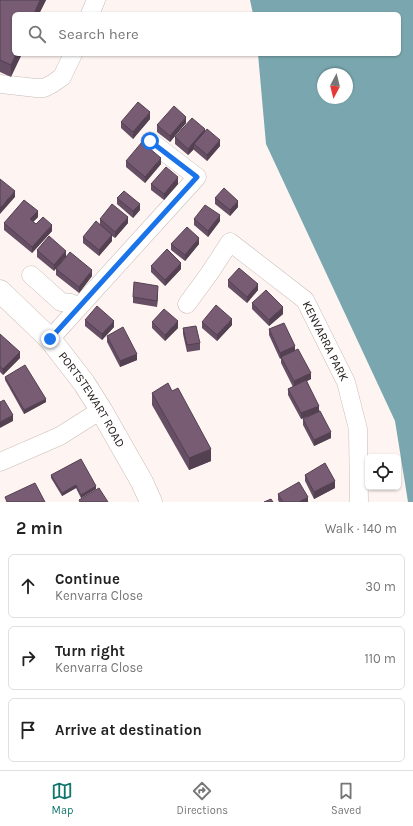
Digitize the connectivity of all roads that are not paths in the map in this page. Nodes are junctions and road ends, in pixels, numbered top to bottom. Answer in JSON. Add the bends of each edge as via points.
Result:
{"nodes":[{"id":1,"x":96,"y":0,"type":"edge"},
{"id":2,"x":91,"y":12,"type":"edge"},
{"id":3,"x":72,"y":56,"type":"edge"},
{"id":4,"x":0,"y":84,"type":"edge"},
{"id":5,"x":150,"y":141,"type":"dead end"},
{"id":6,"x":31,"y":275,"type":"dead end"},
{"id":7,"x":0,"y":291,"type":"edge"},
{"id":8,"x":186,"y":304,"type":"dead end"},
{"id":9,"x":77,"y":308,"type":"junction"},
{"id":10,"x":50,"y":339,"type":"junction"},
{"id":11,"x":101,"y":410,"type":"junction"},
{"id":12,"x":0,"y":462,"type":"edge"},
{"id":13,"x":151,"y":502,"type":"edge"},
{"id":14,"x":359,"y":502,"type":"edge"}],
"edges":[{"from":1,"to":2,"type":"street"},
{"from":3,"to":4,"type":"street","via":[[62,77],[44,88]]},
{"from":5,"to":9,"type":"street","via":[[197,177]]},
{"from":6,"to":9,"type":"street","via":[[60,302],[71,303]]},
{"from":7,"to":10,"type":"main road","name":"PORTSTEWART ROAD"},
{"from":8,"to":14,"type":"street","name":"KENVARRA PARK","via":[[230,242],[305,300],[346,382],[358,429]]},
{"from":9,"to":10,"type":"street"},
{"from":10,"to":11,"type":"main road","name":"PORTSTEWART ROAD"},
{"from":11,"to":12,"type":"street","via":[[60,436]]},
{"from":11,"to":13,"type":"main road","name":"PORTSTEWART ROAD"}]}
